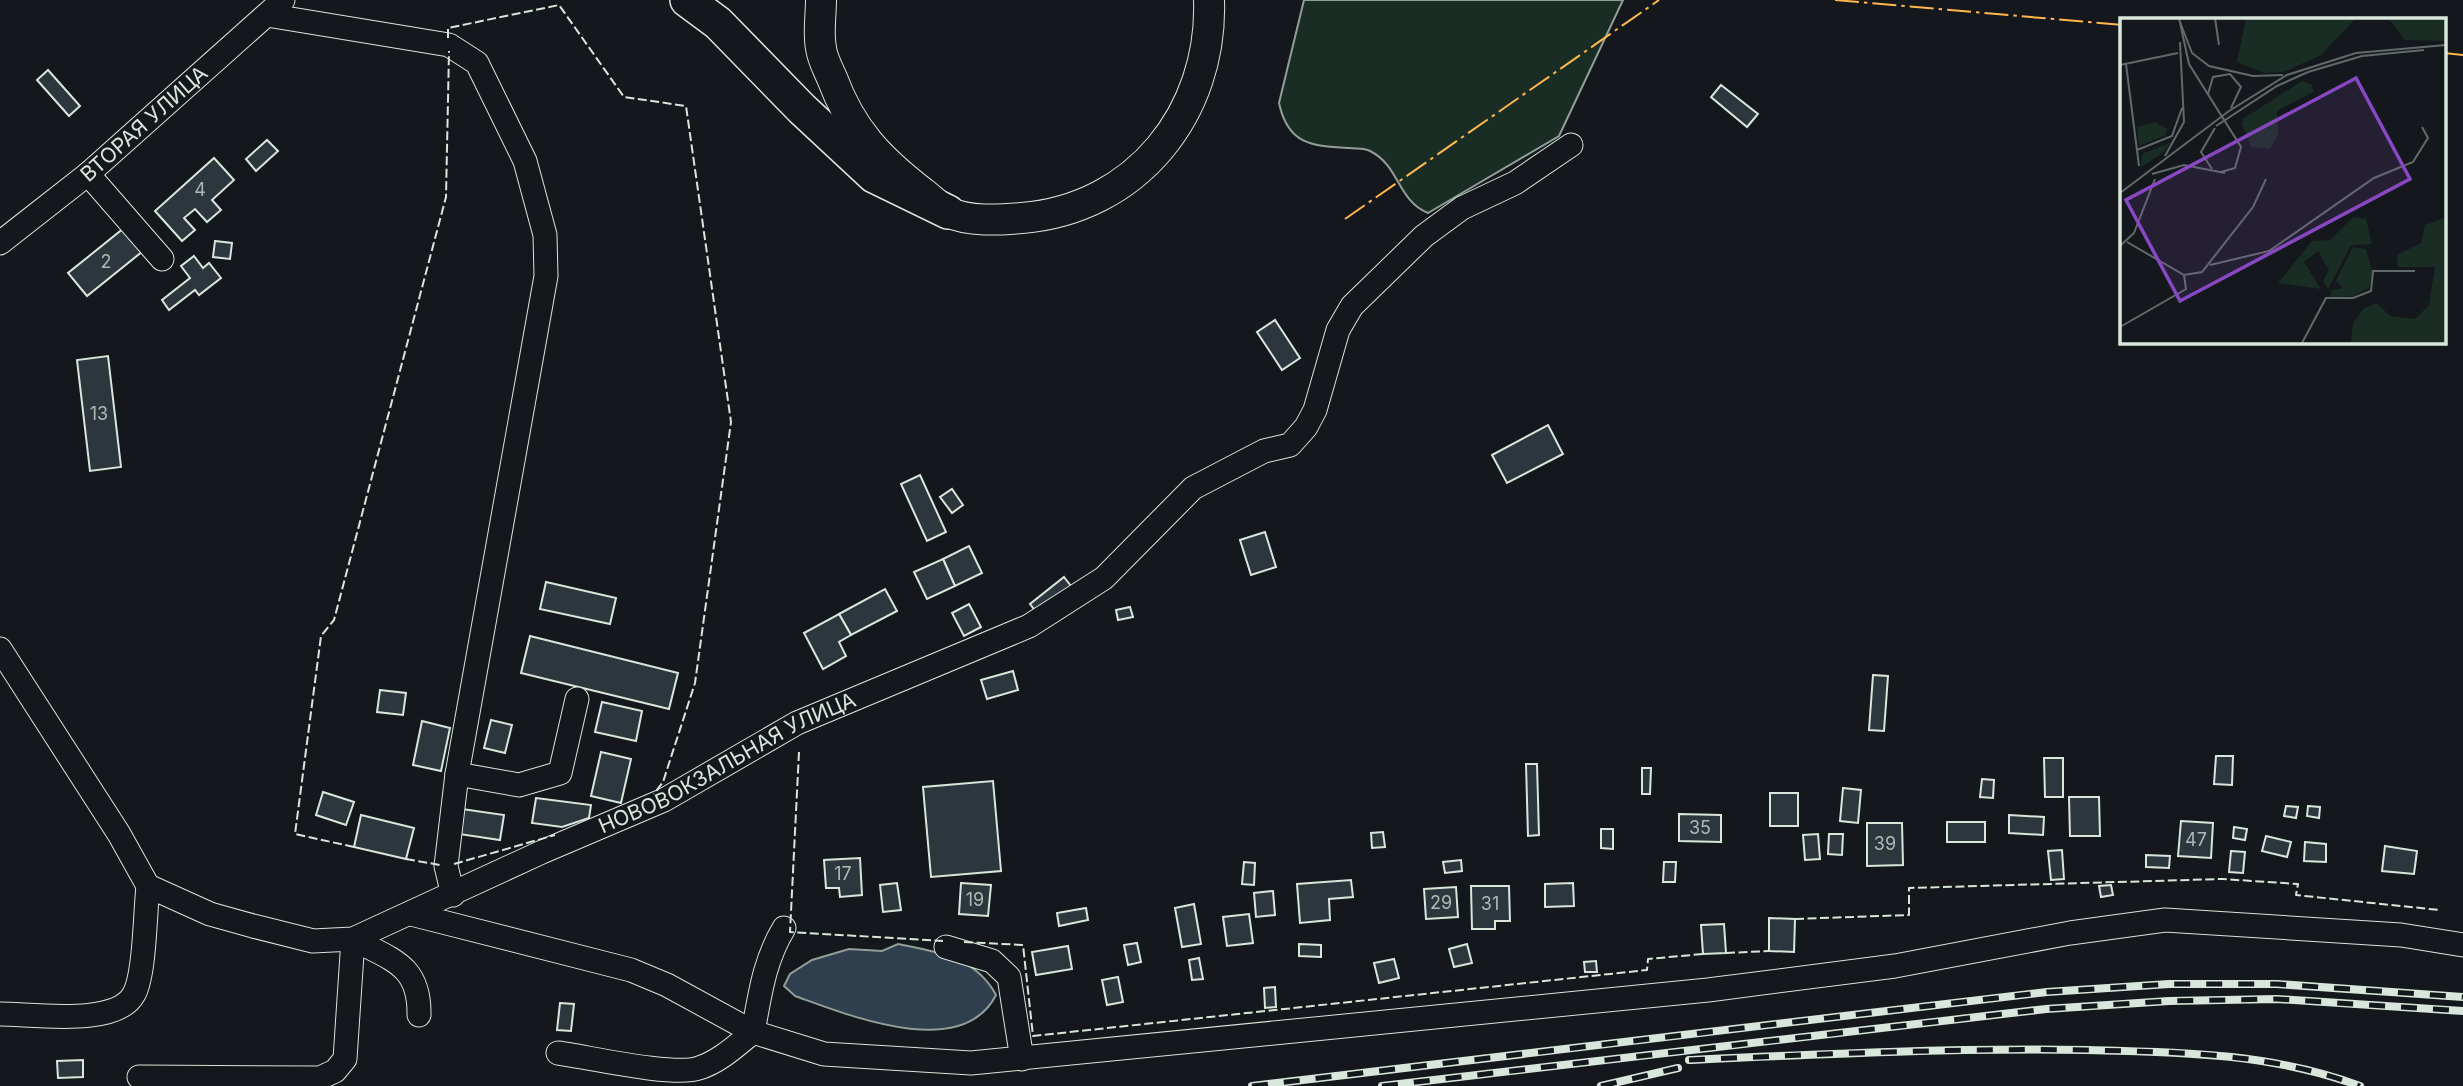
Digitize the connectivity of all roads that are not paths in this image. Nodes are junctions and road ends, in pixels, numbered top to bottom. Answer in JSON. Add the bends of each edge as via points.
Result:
{"nodes":[{"id":1,"x":687,"y":0,"type":"edge"},
{"id":2,"x":821,"y":0,"type":"edge"},
{"id":3,"x":1209,"y":0,"type":"edge"},
{"id":4,"x":275,"y":7,"type":"edge"},
{"id":5,"x":1571,"y":145,"type":"dead end"},
{"id":6,"x":88,"y":174,"type":"junction"},
{"id":7,"x":948,"y":212,"type":"junction"},
{"id":8,"x":0,"y":243,"type":"edge"},
{"id":9,"x":162,"y":259,"type":"dead end"},
{"id":10,"x":0,"y":649,"type":"edge"},
{"id":11,"x":577,"y":699,"type":"dead end"},
{"id":12,"x":457,"y":774,"type":"junction"},
{"id":13,"x":148,"y":886,"type":"junction"},
{"id":14,"x":453,"y":895,"type":"junction"},
{"id":15,"x":411,"y":914,"type":"junction"},
{"id":16,"x":784,"y":928,"type":"dead end"},
{"id":17,"x":353,"y":939,"type":"junction"},
{"id":18,"x":2463,"y":945,"type":"edge"},
{"id":19,"x":946,"y":947,"type":"dead end"},
{"id":20,"x":0,"y":1014,"type":"edge"},
{"id":21,"x":419,"y":1015,"type":"dead end"},
{"id":22,"x":753,"y":1032,"type":"junction"},
{"id":23,"x":558,"y":1053,"type":"dead end"},
{"id":24,"x":1022,"y":1059,"type":"junction"},
{"id":25,"x":139,"y":1077,"type":"dead end"}],
"edges":[{"from":1,"to":7,"type":"highway","via":[[718,23],[874,176]]},
{"from":2,"to":7,"type":"main road","via":[[821,48],[840,100],[884,163]]},
{"from":3,"to":7,"type":"main road","via":[[1210,23],[1201,68],[1184,112],[1165,145],[1131,178],[1055,215],[995,220]]},
{"from":4,"to":6,"type":"street","name":"ВТОРАЯ УЛИЦА"},
{"from":4,"to":12,"type":"street","via":[[449,45],[468,55],[488,82],[535,190],[545,235],[546,276]]},
{"from":5,"to":14,"type":"street","name":"НОВОВОКЗАЛЬНАЯ УЛИЦА","via":[[1515,183],[1446,218],[1352,306],[1338,330],[1322,393],[1306,427],[1290,444],[1264,451],[1193,488],[1104,578],[1028,625],[797,723],[664,800]]},
{"from":6,"to":8,"type":"street","name":"ВТОРАЯ УЛИЦА"},
{"from":6,"to":9,"type":"street"},
{"from":10,"to":13,"type":"street"},
{"from":11,"to":12,"type":"street","via":[[560,773],[519,785]]},
{"from":12,"to":14,"type":"street","via":[[446,866]]},
{"from":13,"to":17,"type":"street","name":"НОВОВОКЗАЛЬНАЯ УЛИЦА","via":[[210,914],[253,926],[313,941]]},
{"from":13,"to":20,"type":"street","via":[[135,993],[125,1006],[108,1014]]},
{"from":14,"to":15,"type":"street","name":"НОВОВОКЗАЛЬНАЯ УЛИЦА"},
{"from":15,"to":17,"type":"street","name":"НОВОВОКЗАЛЬНАЯ УЛИЦА"},
{"from":15,"to":22,"type":"street","via":[[631,970]]},
{"from":16,"to":22,"type":"street","via":[[771,948]]},
{"from":17,"to":21,"type":"street","via":[[412,975],[420,991]]},
{"from":17,"to":25,"type":"street","via":[[345,1059],[335,1070],[320,1079]]},
{"from":18,"to":24,"type":"street","via":[[2401,935],[2165,920],[1895,966],[1708,990]]},
{"from":19,"to":24,"type":"street","via":[[992,961],[1009,978]]},
{"from":22,"to":23,"type":"street","via":[[697,1069],[652,1068]]},
{"from":22,"to":24,"type":"street","via":[[824,1054],[971,1063]]}]}
